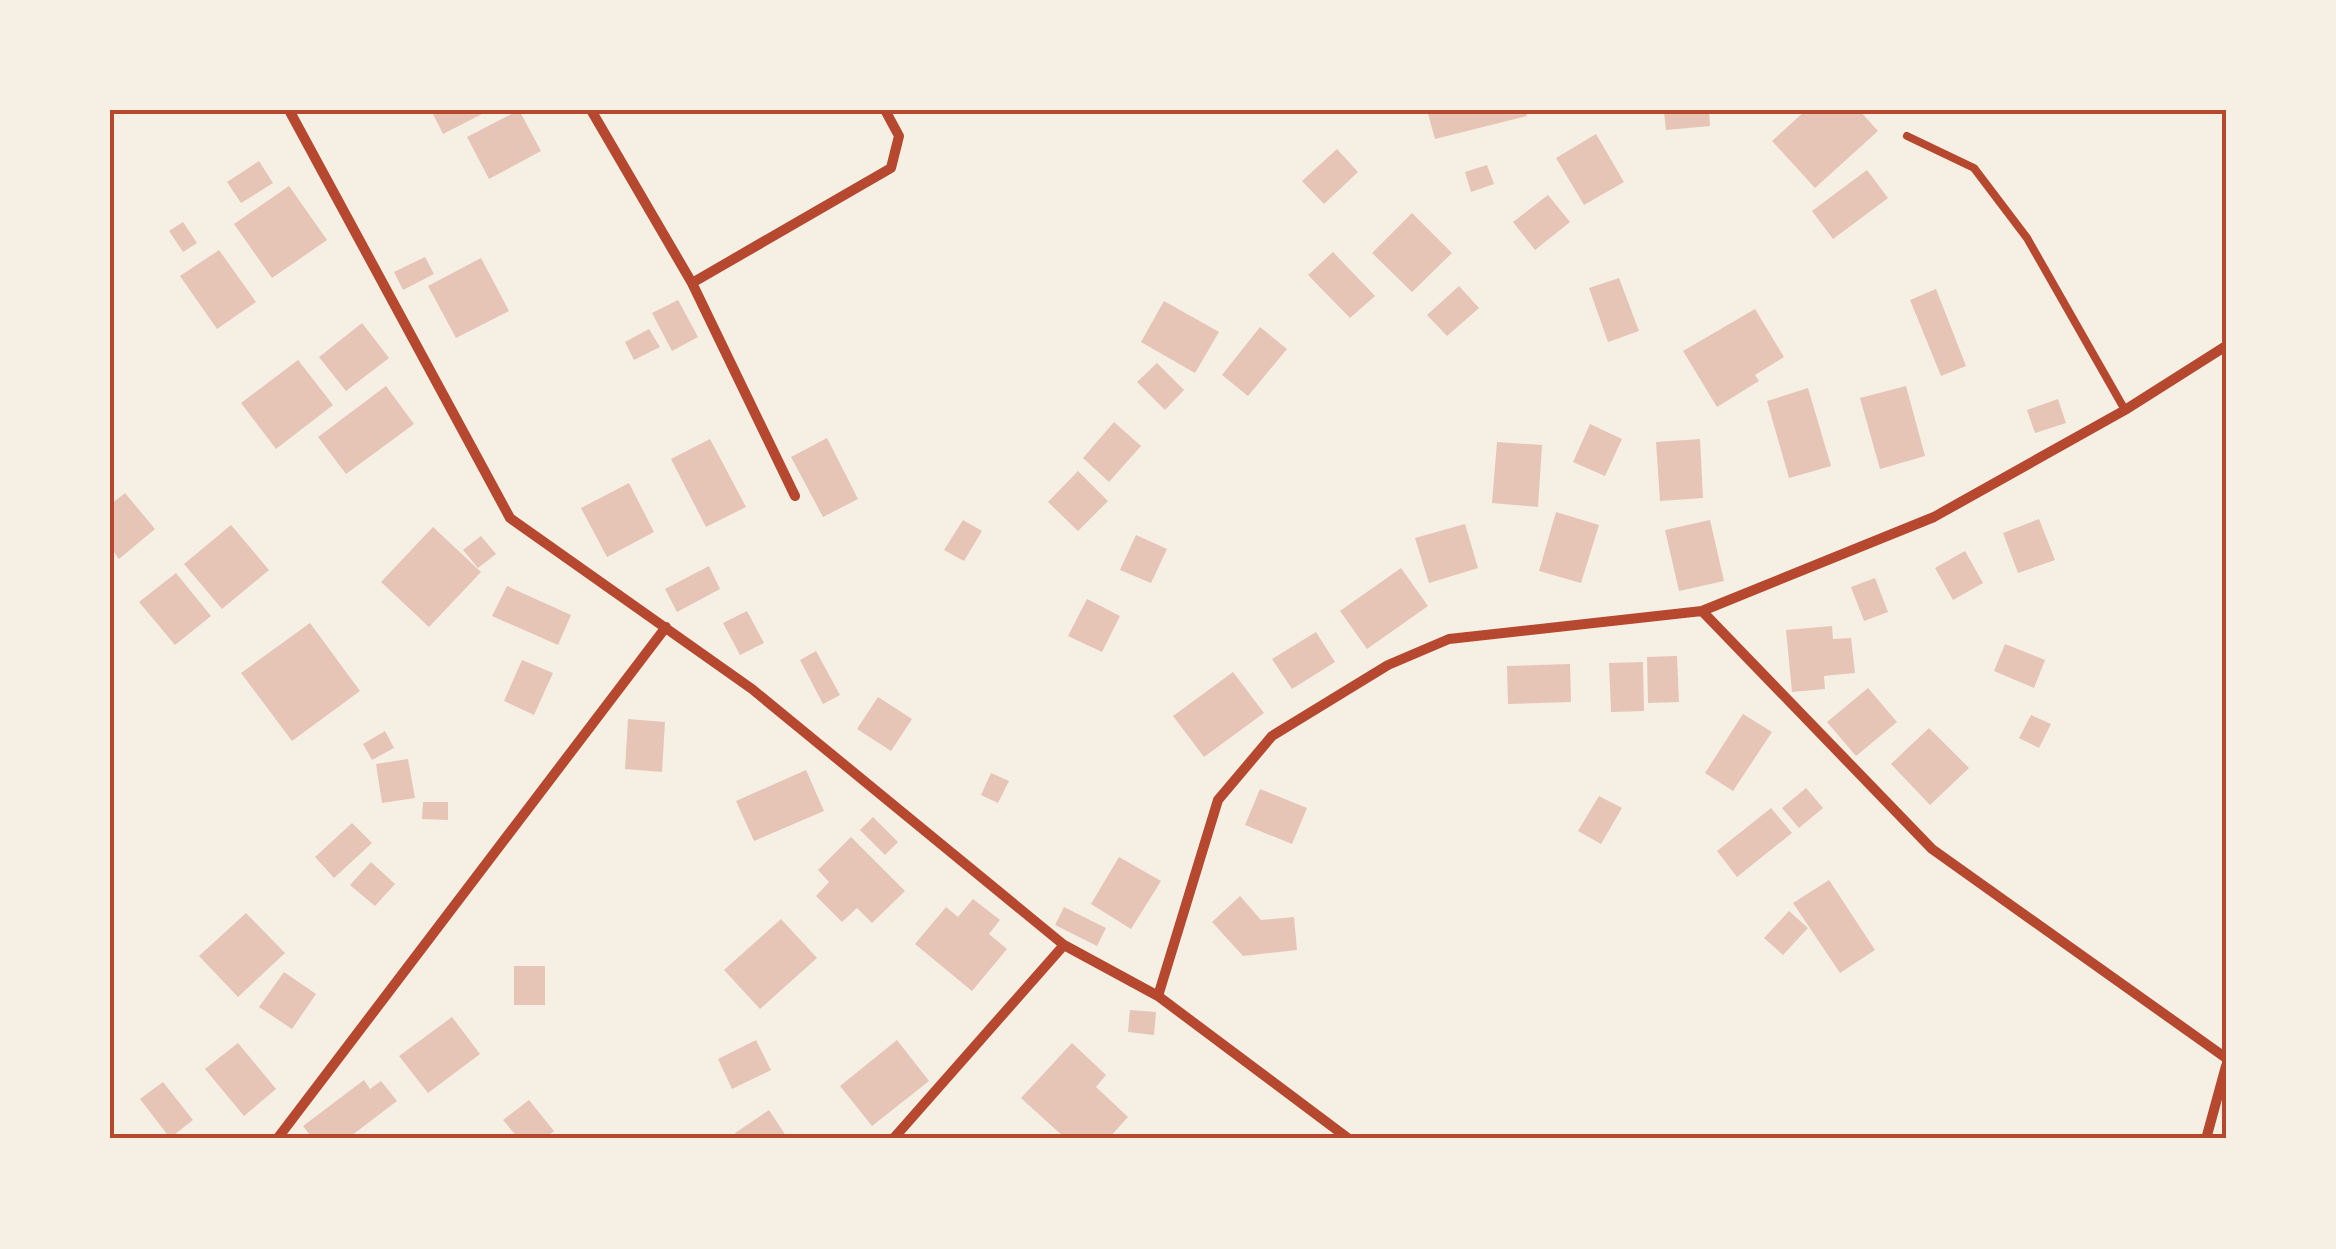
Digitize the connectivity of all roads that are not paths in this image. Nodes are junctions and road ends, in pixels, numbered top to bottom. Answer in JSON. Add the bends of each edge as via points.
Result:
{"nodes":[{"id":1,"x":289,"y":110,"type":"edge"},
{"id":2,"x":591,"y":110,"type":"edge"},
{"id":3,"x":885,"y":110,"type":"edge"},
{"id":4,"x":1907,"y":136,"type":"dead end"},
{"id":5,"x":692,"y":283,"type":"junction"},
{"id":6,"x":2226,"y":346,"type":"edge"},
{"id":7,"x":2124,"y":410,"type":"junction"},
{"id":8,"x":795,"y":496,"type":"dead end"},
{"id":9,"x":1702,"y":611,"type":"junction"},
{"id":10,"x":666,"y":627,"type":"junction"},
{"id":11,"x":1064,"y":945,"type":"junction"},
{"id":12,"x":1158,"y":996,"type":"junction"},
{"id":13,"x":2226,"y":1058,"type":"edge"},
{"id":14,"x":2226,"y":1066,"type":"edge"},
{"id":15,"x":277,"y":1139,"type":"edge"},
{"id":16,"x":893,"y":1139,"type":"edge"},
{"id":17,"x":1349,"y":1139,"type":"edge"},
{"id":18,"x":2206,"y":1139,"type":"edge"}],
"edges":[{"from":1,"to":10,"type":"street","via":[[510,518]]},
{"from":2,"to":5,"type":"street"},
{"from":3,"to":5,"type":"street","via":[[899,136],[892,168]]},
{"from":4,"to":7,"type":"lane","via":[[1974,168],[2028,238]]},
{"from":5,"to":8,"type":"street"},
{"from":6,"to":7,"type":"street"},
{"from":7,"to":9,"type":"street","via":[[1934,517]]},
{"from":9,"to":12,"type":"street","via":[[1449,639],[1388,665],[1272,736],[1218,800]]},
{"from":9,"to":13,"type":"street","via":[[1932,849]]},
{"from":10,"to":11,"type":"street","via":[[752,689]]},
{"from":10,"to":15,"type":"street"},
{"from":11,"to":12,"type":"street"},
{"from":11,"to":16,"type":"street"},
{"from":12,"to":17,"type":"street"},
{"from":14,"to":18,"type":"street"}]}
